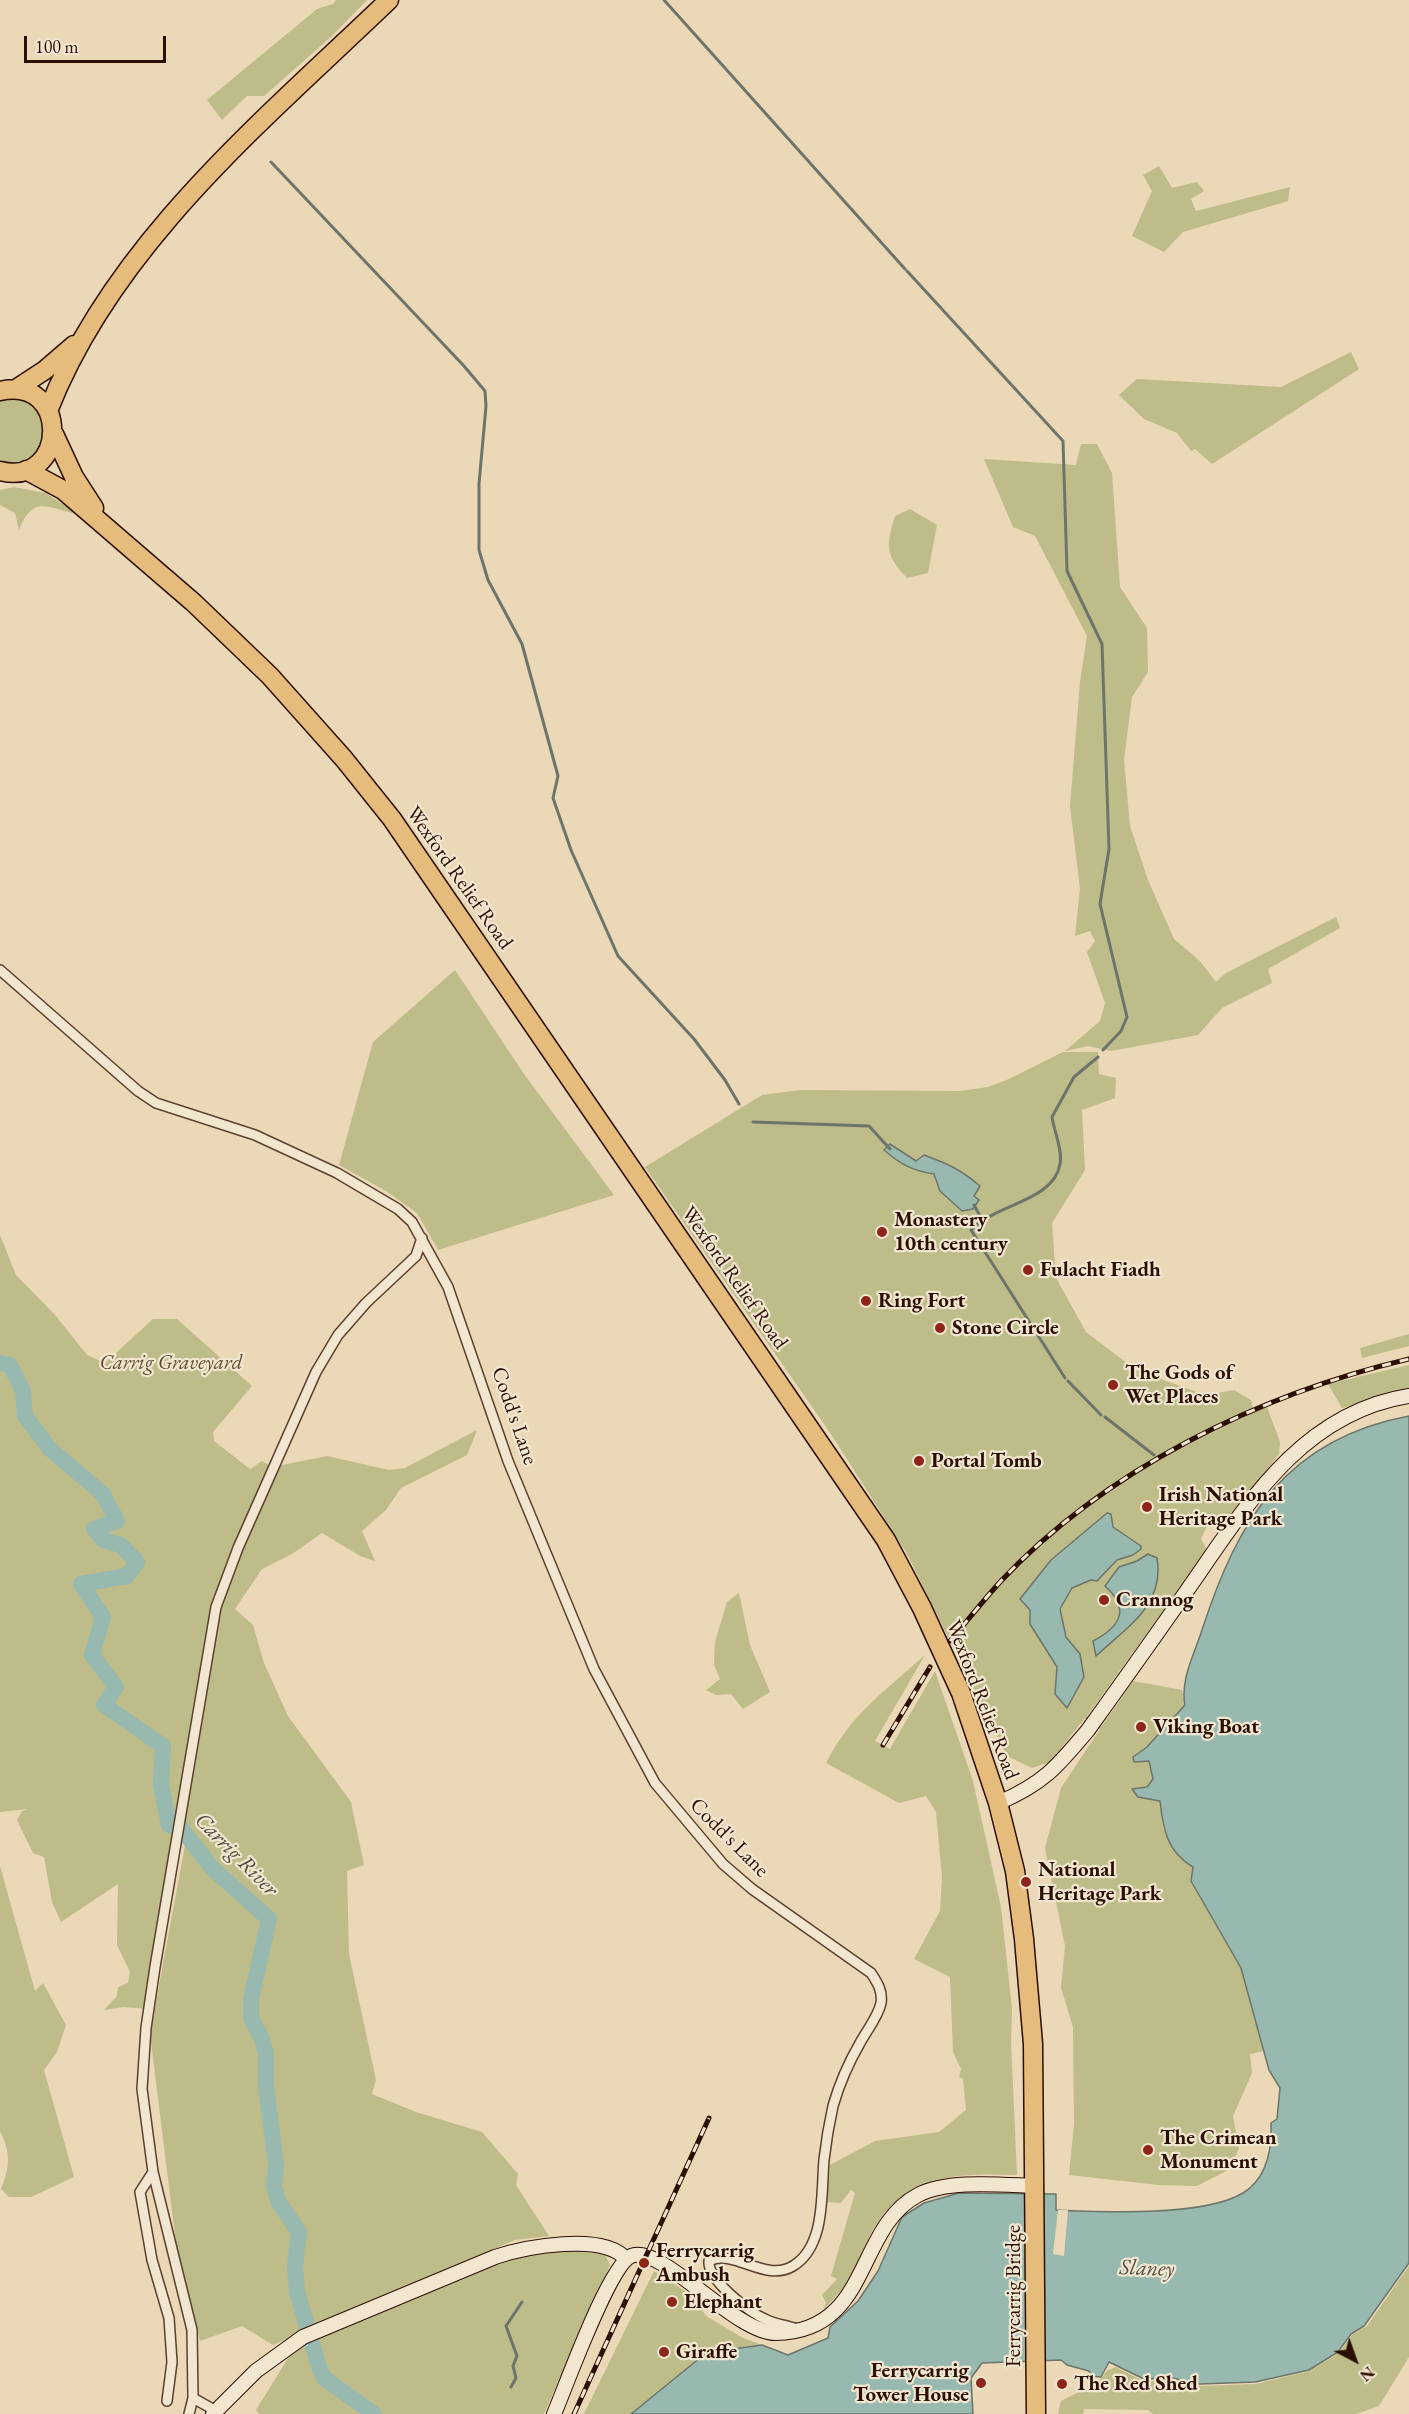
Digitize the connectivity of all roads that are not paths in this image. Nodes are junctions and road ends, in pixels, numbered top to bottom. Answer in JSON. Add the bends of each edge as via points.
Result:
{"nodes":[{"id":1,"x":389,"y":0,"type":"edge"},
{"id":2,"x":82,"y":338,"type":"junction"},
{"id":3,"x":8,"y":390,"type":"edge"},
{"id":4,"x":48,"y":411,"type":"junction"},
{"id":5,"x":54,"y":434,"type":"junction"},
{"id":6,"x":9,"y":473,"type":"edge"},
{"id":7,"x":106,"y":527,"type":"junction"},
{"id":8,"x":0,"y":970,"type":"edge"},
{"id":9,"x":422,"y":1238,"type":"junction"},
{"id":10,"x":1409,"y":1396,"type":"edge"},
{"id":11,"x":998,"y":1803,"type":"junction"},
{"id":12,"x":153,"y":2172,"type":"junction"},
{"id":13,"x":1036,"y":2190,"type":"junction"},
{"id":14,"x":626,"y":2259,"type":"junction"},
{"id":15,"x":800,"y":2329,"type":"junction"},
{"id":16,"x":193,"y":2398,"type":"junction"},
{"id":17,"x":167,"y":2400,"type":"dead end"},
{"id":18,"x":1036,"y":2406,"type":"edge"},
{"id":19,"x":215,"y":2412,"type":"edge"},
{"id":20,"x":189,"y":2414,"type":"edge"},
{"id":21,"x":554,"y":2414,"type":"edge"}],
"edges":[{"from":1,"to":2,"type":"highway","via":[[194,190]]},
{"from":2,"to":3,"type":"highway","via":[[45,370]]},
{"from":2,"to":4,"type":"highway"},
{"from":3,"to":4,"type":"highway","via":[[35,396]]},
{"from":4,"to":5,"type":"highway","name":"Wexford Relief Road"},
{"from":5,"to":6,"type":"highway","via":[[45,456]]},
{"from":5,"to":7,"type":"highway","name":"Wexford Relief Road","via":[[74,477]]},
{"from":6,"to":7,"type":"highway","name":"Wexford Relief Road","via":[[63,490]]},
{"from":7,"to":11,"type":"highway","name":"Wexford Relief Road","via":[[270,676],[392,819],[886,1540],[961,1694]]},
{"from":8,"to":9,"type":"street","via":[[156,1103],[255,1135],[338,1173],[398,1209]]},
{"from":9,"to":12,"type":"street","via":[[416,1256],[357,1312],[316,1372],[216,1607],[146,2028],[142,2089]]},
{"from":9,"to":15,"type":"street","name":"Codd's Lane","via":[[448,1287],[508,1461],[594,1669],[655,1784],[723,1864],[871,1973],[880,1986],[881,2003],[835,2101],[820,2209],[808,2252],[792,2267],[776,2270],[755,2269],[719,2258],[709,2261],[712,2274],[752,2312]]},
{"from":10,"to":11,"type":"main road","via":[[1333,1422],[1265,1481],[1088,1730],[1039,1783]]},
{"from":11,"to":13,"type":"highway","name":"Wexford Relief Road","via":[[1015,1871],[1024,1939],[1033,2044]]},
{"from":12,"to":16,"type":"street","via":[[192,2330]]},
{"from":12,"to":17,"type":"street","via":[[140,2192],[152,2260],[169,2318],[172,2362]]},
{"from":13,"to":15,"type":"main road","via":[[974,2185],[920,2194],[889,2219],[846,2298],[822,2320]]},
{"from":13,"to":18,"type":"highway","name":"Ferrycarrig Bridge"},
{"from":14,"to":15,"type":"main road","via":[[641,2254],[651,2258],[759,2331]]},
{"from":14,"to":19,"type":"main road","via":[[620,2253],[591,2246],[523,2248],[309,2335],[256,2371]]},
{"from":14,"to":21,"type":"main road","via":[[605,2294]]},
{"from":16,"to":19,"type":"street"},
{"from":16,"to":20,"type":"street"}]}
